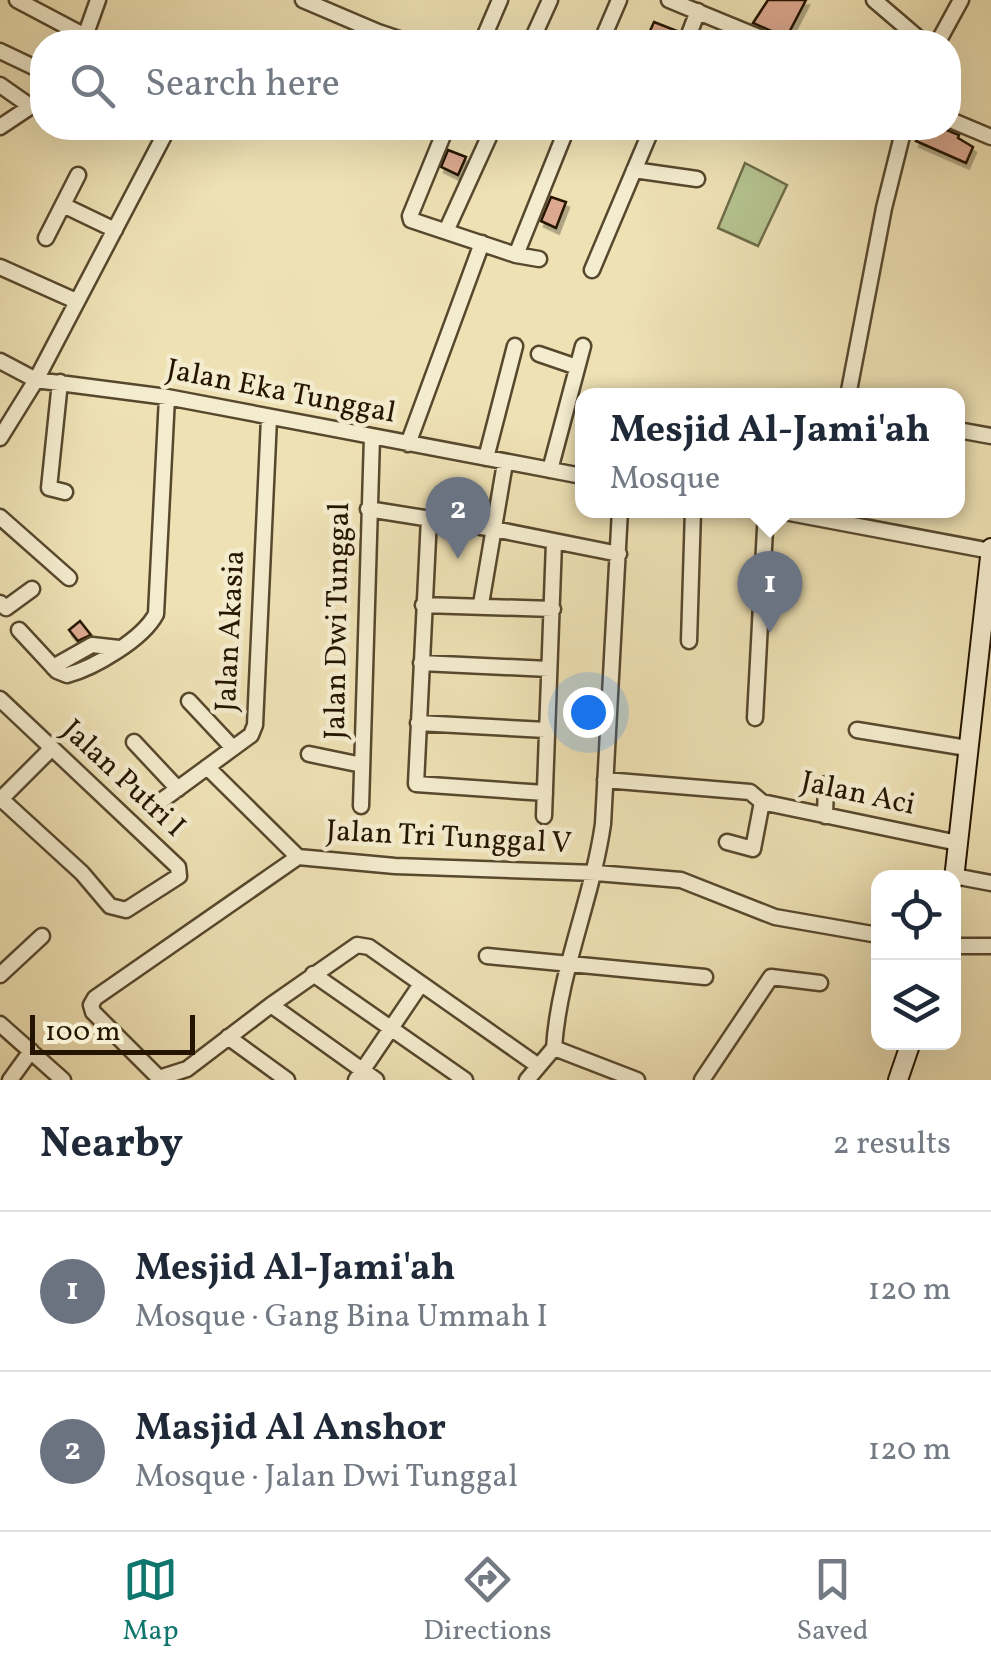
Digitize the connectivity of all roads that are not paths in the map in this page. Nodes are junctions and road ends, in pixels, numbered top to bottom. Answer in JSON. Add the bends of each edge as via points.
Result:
{"nodes":[{"id":1,"x":17,"y":0,"type":"edge"},
{"id":2,"x":98,"y":0,"type":"edge"},
{"id":3,"x":303,"y":0,"type":"edge"},
{"id":4,"x":500,"y":0,"type":"edge"},
{"id":5,"x":550,"y":0,"type":"edge"},
{"id":6,"x":619,"y":0,"type":"edge"},
{"id":7,"x":669,"y":0,"type":"edge"},
{"id":8,"x":874,"y":0,"type":"edge"},
{"id":9,"x":961,"y":0,"type":"edge"},
{"id":10,"x":39,"y":5,"type":"edge"},
{"id":11,"x":698,"y":10,"type":"junction"},
{"id":12,"x":71,"y":30,"type":"edge"},
{"id":13,"x":88,"y":30,"type":"edge"},
{"id":14,"x":362,"y":30,"type":"edge"},
{"id":15,"x":487,"y":30,"type":"edge"},
{"id":16,"x":536,"y":30,"type":"edge"},
{"id":17,"x":607,"y":30,"type":"edge"},
{"id":18,"x":690,"y":30,"type":"edge"},
{"id":19,"x":744,"y":30,"type":"edge"},
{"id":20,"x":909,"y":30,"type":"edge"},
{"id":21,"x":945,"y":30,"type":"edge"},
{"id":22,"x":0,"y":51,"type":"edge"},
{"id":23,"x":30,"y":65,"type":"edge"},
{"id":24,"x":0,"y":84,"type":"edge"},
{"id":25,"x":30,"y":99,"type":"edge"},
{"id":26,"x":30,"y":106,"type":"edge"},
{"id":27,"x":961,"y":125,"type":"edge"},
{"id":28,"x":0,"y":127,"type":"edge"},
{"id":29,"x":991,"y":137,"type":"edge"},
{"id":30,"x":162,"y":140,"type":"edge"},
{"id":31,"x":441,"y":140,"type":"edge"},
{"id":32,"x":488,"y":140,"type":"edge"},
{"id":33,"x":562,"y":140,"type":"edge"},
{"id":34,"x":647,"y":140,"type":"edge"},
{"id":35,"x":901,"y":140,"type":"edge"},
{"id":36,"x":634,"y":170,"type":"junction"},
{"id":37,"x":78,"y":175,"type":"dead end"},
{"id":38,"x":697,"y":179,"type":"dead end"},
{"id":39,"x":65,"y":206,"type":"junction"},
{"id":40,"x":115,"y":230,"type":"junction"},
{"id":41,"x":447,"y":230,"type":"junction"},
{"id":42,"x":46,"y":238,"type":"dead end"},
{"id":43,"x":482,"y":243,"type":"junction"},
{"id":44,"x":516,"y":254,"type":"junction"},
{"id":45,"x":539,"y":259,"type":"dead end"},
{"id":46,"x":0,"y":267,"type":"edge"},
{"id":47,"x":592,"y":270,"type":"dead end"},
{"id":48,"x":76,"y":301,"type":"junction"},
{"id":49,"x":515,"y":346,"type":"dead end"},
{"id":50,"x":583,"y":346,"type":"dead end"},
{"id":51,"x":538,"y":354,"type":"dead end"},
{"id":52,"x":0,"y":361,"type":"edge"},
{"id":53,"x":577,"y":367,"type":"junction"},
{"id":54,"x":36,"y":380,"type":"junction"},
{"id":55,"x":60,"y":382,"type":"junction"},
{"id":56,"x":850,"y":388,"type":"edge"},
{"id":57,"x":167,"y":397,"type":"junction"},
{"id":58,"x":269,"y":418,"type":"junction"},
{"id":59,"x":965,"y":431,"type":"edge"},
{"id":60,"x":991,"y":436,"type":"edge"},
{"id":61,"x":372,"y":437,"type":"junction"},
{"id":62,"x":0,"y":438,"type":"edge"},
{"id":63,"x":408,"y":444,"type":"junction"},
{"id":64,"x":486,"y":458,"type":"junction"},
{"id":65,"x":506,"y":463,"type":"junction"},
{"id":66,"x":550,"y":470,"type":"junction"},
{"id":67,"x":575,"y":475,"type":"edge"},
{"id":68,"x":65,"y":492,"type":"dead end"},
{"id":69,"x":368,"y":509,"type":"junction"},
{"id":70,"x":0,"y":517,"type":"edge"},
{"id":71,"x":429,"y":518,"type":"junction"},
{"id":72,"x":620,"y":518,"type":"edge"},
{"id":73,"x":693,"y":518,"type":"edge"},
{"id":74,"x":766,"y":518,"type":"edge"},
{"id":75,"x":837,"y":518,"type":"edge"},
{"id":76,"x":494,"y":529,"type":"junction"},
{"id":77,"x":554,"y":542,"type":"junction"},
{"id":78,"x":991,"y":550,"type":"edge"},
{"id":79,"x":619,"y":554,"type":"junction"},
{"id":80,"x":69,"y":578,"type":"dead end"},
{"id":81,"x":32,"y":589,"type":"dead end"},
{"id":82,"x":0,"y":602,"type":"edge"},
{"id":83,"x":423,"y":604,"type":"junction"},
{"id":84,"x":482,"y":604,"type":"junction"},
{"id":85,"x":553,"y":609,"type":"junction"},
{"id":86,"x":20,"y":630,"type":"dead end"},
{"id":87,"x":689,"y":641,"type":"dead end"},
{"id":88,"x":120,"y":648,"type":"junction"},
{"id":89,"x":421,"y":663,"type":"junction"},
{"id":90,"x":53,"y":667,"type":"junction"},
{"id":91,"x":549,"y":668,"type":"junction"},
{"id":92,"x":0,"y":699,"type":"edge"},
{"id":93,"x":189,"y":701,"type":"dead end"},
{"id":94,"x":754,"y":718,"type":"dead end"},
{"id":95,"x":418,"y":723,"type":"junction"},
{"id":96,"x":546,"y":730,"type":"junction"},
{"id":97,"x":856,"y":730,"type":"dead end"},
{"id":98,"x":134,"y":742,"type":"dead end"},
{"id":99,"x":232,"y":748,"type":"junction"},
{"id":100,"x":967,"y":748,"type":"junction"},
{"id":101,"x":50,"y":750,"type":"junction"},
{"id":102,"x":310,"y":754,"type":"dead end"},
{"id":103,"x":362,"y":765,"type":"junction"},
{"id":104,"x":207,"y":767,"type":"junction"},
{"id":105,"x":605,"y":780,"type":"junction"},
{"id":106,"x":826,"y":784,"type":"dead end"},
{"id":107,"x":178,"y":789,"type":"junction"},
{"id":108,"x":545,"y":793,"type":"junction"},
{"id":109,"x":0,"y":798,"type":"edge"},
{"id":110,"x":161,"y":801,"type":"dead end"},
{"id":111,"x":762,"y":802,"type":"junction"},
{"id":112,"x":360,"y":806,"type":"dead end"},
{"id":113,"x":544,"y":816,"type":"dead end"},
{"id":114,"x":826,"y":816,"type":"junction"},
{"id":115,"x":727,"y":842,"type":"dead end"},
{"id":116,"x":958,"y":843,"type":"junction"},
{"id":117,"x":298,"y":857,"type":"junction"},
{"id":118,"x":955,"y":870,"type":"edge"},
{"id":119,"x":596,"y":873,"type":"junction"},
{"id":120,"x":961,"y":879,"type":"edge"},
{"id":121,"x":991,"y":883,"type":"edge"},
{"id":122,"x":871,"y":934,"type":"edge"},
{"id":123,"x":42,"y":936,"type":"dead end"},
{"id":124,"x":961,"y":946,"type":"edge"},
{"id":125,"x":991,"y":946,"type":"edge"},
{"id":126,"x":487,"y":956,"type":"dead end"},
{"id":127,"x":569,"y":965,"type":"junction"},
{"id":128,"x":314,"y":974,"type":"junction"},
{"id":129,"x":0,"y":975,"type":"edge"},
{"id":130,"x":705,"y":977,"type":"dead end"},
{"id":131,"x":421,"y":984,"type":"junction"},
{"id":132,"x":820,"y":984,"type":"dead end"},
{"id":133,"x":271,"y":1005,"type":"junction"},
{"id":134,"x":0,"y":1024,"type":"edge"},
{"id":135,"x":390,"y":1030,"type":"junction"},
{"id":136,"x":228,"y":1037,"type":"junction"},
{"id":137,"x":554,"y":1048,"type":"junction"},
{"id":138,"x":908,"y":1050,"type":"edge"},
{"id":139,"x":30,"y":1051,"type":"junction"},
{"id":140,"x":537,"y":1066,"type":"junction"},
{"id":141,"x":187,"y":1069,"type":"junction"},
{"id":142,"x":359,"y":1075,"type":"edge"},
{"id":143,"x":158,"y":1079,"type":"edge"},
{"id":144,"x":10,"y":1080,"type":"edge"},
{"id":145,"x":63,"y":1080,"type":"edge"},
{"id":146,"x":202,"y":1080,"type":"edge"},
{"id":147,"x":286,"y":1080,"type":"edge"},
{"id":148,"x":376,"y":1080,"type":"edge"},
{"id":149,"x":464,"y":1080,"type":"edge"},
{"id":150,"x":527,"y":1080,"type":"edge"},
{"id":151,"x":637,"y":1080,"type":"edge"},
{"id":152,"x":702,"y":1080,"type":"edge"},
{"id":153,"x":898,"y":1080,"type":"edge"}],
"edges":[{"from":1,"to":10,"type":"street"},
{"from":2,"to":13,"type":"street"},
{"from":3,"to":14,"type":"street"},
{"from":4,"to":15,"type":"street"},
{"from":5,"to":16,"type":"street"},
{"from":6,"to":17,"type":"street"},
{"from":7,"to":11,"type":"street"},
{"from":8,"to":20,"type":"street"},
{"from":9,"to":21,"type":"street"},
{"from":10,"to":12,"type":"street"},
{"from":11,"to":18,"type":"street"},
{"from":11,"to":19,"type":"street"},
{"from":22,"to":23,"type":"street"},
{"from":24,"to":25,"type":"street"},
{"from":26,"to":28,"type":"street"},
{"from":27,"to":29,"type":"street"},
{"from":30,"to":40,"type":"street"},
{"from":31,"to":41,"type":"street","via":[[410,216]]},
{"from":32,"to":41,"type":"street"},
{"from":33,"to":44,"type":"street"},
{"from":34,"to":36,"type":"street"},
{"from":35,"to":56,"type":"street"},
{"from":36,"to":38,"type":"street"},
{"from":36,"to":47,"type":"street"},
{"from":37,"to":39,"type":"street"},
{"from":39,"to":40,"type":"street"},
{"from":39,"to":42,"type":"street"},
{"from":40,"to":48,"type":"street"},
{"from":41,"to":43,"type":"street"},
{"from":43,"to":44,"type":"street"},
{"from":43,"to":63,"type":"street"},
{"from":44,"to":45,"type":"street"},
{"from":46,"to":48,"type":"street"},
{"from":48,"to":54,"type":"street"},
{"from":49,"to":64,"type":"street"},
{"from":50,"to":53,"type":"street"},
{"from":51,"to":53,"type":"street"},
{"from":52,"to":54,"type":"street"},
{"from":53,"to":66,"type":"street"},
{"from":54,"to":55,"type":"street","name":"Jalan Eka Tunggal"},
{"from":54,"to":62,"type":"street"},
{"from":55,"to":57,"type":"street","name":"Jalan Eka Tunggal"},
{"from":55,"to":68,"type":"street","via":[[48,488]]},
{"from":57,"to":58,"type":"street","name":"Jalan Eka Tunggal"},
{"from":57,"to":88,"type":"street","via":[[156,614]]},
{"from":58,"to":61,"type":"street","name":"Jalan Eka Tunggal"},
{"from":58,"to":99,"type":"street","name":"Jalan Akasia","via":[[255,725]]},
{"from":59,"to":60,"type":"street"},
{"from":61,"to":63,"type":"street","name":"Jalan Eka Tunggal"},
{"from":61,"to":69,"type":"street","name":"Jalan Dwi Tunggal"},
{"from":63,"to":64,"type":"street","name":"Jalan Eka Tunggal"},
{"from":64,"to":65,"type":"street","name":"Jalan Eka Tunggal"},
{"from":65,"to":66,"type":"street","name":"Jalan Eka Tunggal"},
{"from":65,"to":76,"type":"street"},
{"from":66,"to":67,"type":"street","name":"Jalan Eka Tunggal"},
{"from":69,"to":71,"type":"street"},
{"from":69,"to":103,"type":"street","name":"Jalan Dwi Tunggal"},
{"from":70,"to":80,"type":"street"},
{"from":71,"to":76,"type":"street"},
{"from":71,"to":83,"type":"street"},
{"from":72,"to":79,"type":"street"},
{"from":73,"to":87,"type":"street"},
{"from":74,"to":94,"type":"street"},
{"from":75,"to":78,"type":"street"},
{"from":76,"to":77,"type":"street"},
{"from":76,"to":84,"type":"street"},
{"from":77,"to":79,"type":"street"},
{"from":77,"to":85,"type":"street"},
{"from":78,"to":100,"type":"street"},
{"from":79,"to":105,"type":"street"},
{"from":81,"to":82,"type":"street","via":[[6,608]]},
{"from":83,"to":84,"type":"street"},
{"from":83,"to":89,"type":"street"},
{"from":84,"to":85,"type":"street"},
{"from":85,"to":91,"type":"street"},
{"from":86,"to":90,"type":"street"},
{"from":88,"to":90,"type":"street","via":[[92,645]]},
{"from":88,"to":90,"type":"street","via":[[67,675]]},
{"from":89,"to":91,"type":"street"},
{"from":89,"to":95,"type":"street"},
{"from":91,"to":96,"type":"street"},
{"from":92,"to":101,"type":"street","name":"Jalan Putri I"},
{"from":93,"to":99,"type":"street"},
{"from":95,"to":96,"type":"street"},
{"from":95,"to":108,"type":"street","via":[[416,784]]},
{"from":96,"to":108,"type":"street"},
{"from":97,"to":100,"type":"street"},
{"from":98,"to":107,"type":"street"},
{"from":99,"to":104,"type":"street","name":"Jalan Akasia"},
{"from":100,"to":116,"type":"street"},
{"from":101,"to":109,"type":"street"},
{"from":101,"to":109,"type":"street","name":"Jalan Putri I","via":[[178,867],[179,876],[126,910],[110,906]]},
{"from":102,"to":103,"type":"street"},
{"from":103,"to":112,"type":"street","name":"Jalan Dwi Tunggal"},
{"from":104,"to":107,"type":"street","name":"Jalan Akasia"},
{"from":104,"to":117,"type":"street"},
{"from":105,"to":111,"type":"street","name":"Jalan Aci","via":[[750,792]]},
{"from":105,"to":119,"type":"street"},
{"from":106,"to":114,"type":"street"},
{"from":107,"to":110,"type":"street","name":"Jalan Akasia"},
{"from":108,"to":113,"type":"street"},
{"from":111,"to":114,"type":"street","name":"Jalan Aci"},
{"from":111,"to":115,"type":"street","via":[[753,849]]},
{"from":114,"to":116,"type":"street","name":"Jalan Aci"},
{"from":116,"to":118,"type":"street"},
{"from":117,"to":119,"type":"street","name":"Jalan Tri Tunggal V"},
{"from":117,"to":143,"type":"street","via":[[95,998],[94,1012]]},
{"from":119,"to":122,"type":"street","name":"Jalan Tri Tunggal V","via":[[681,880],[775,917]]},
{"from":119,"to":127,"type":"street"},
{"from":120,"to":121,"type":"street"},
{"from":123,"to":129,"type":"street"},
{"from":124,"to":125,"type":"street"},
{"from":126,"to":127,"type":"street"},
{"from":127,"to":130,"type":"street"},
{"from":127,"to":137,"type":"street"},
{"from":128,"to":131,"type":"street","via":[[357,945]]},
{"from":128,"to":133,"type":"street"},
{"from":128,"to":135,"type":"street"},
{"from":131,"to":135,"type":"street"},
{"from":131,"to":140,"type":"street"},
{"from":132,"to":152,"type":"street","via":[[772,977]]},
{"from":133,"to":136,"type":"street"},
{"from":133,"to":142,"type":"street"},
{"from":134,"to":139,"type":"street"},
{"from":135,"to":142,"type":"street"},
{"from":135,"to":149,"type":"street"},
{"from":136,"to":141,"type":"street"},
{"from":136,"to":147,"type":"street"},
{"from":137,"to":140,"type":"street"},
{"from":137,"to":151,"type":"street"},
{"from":138,"to":153,"type":"street"},
{"from":139,"to":144,"type":"street"},
{"from":139,"to":145,"type":"street"},
{"from":140,"to":150,"type":"street"},
{"from":141,"to":143,"type":"street"},
{"from":141,"to":146,"type":"street"},
{"from":142,"to":148,"type":"street"}]}
